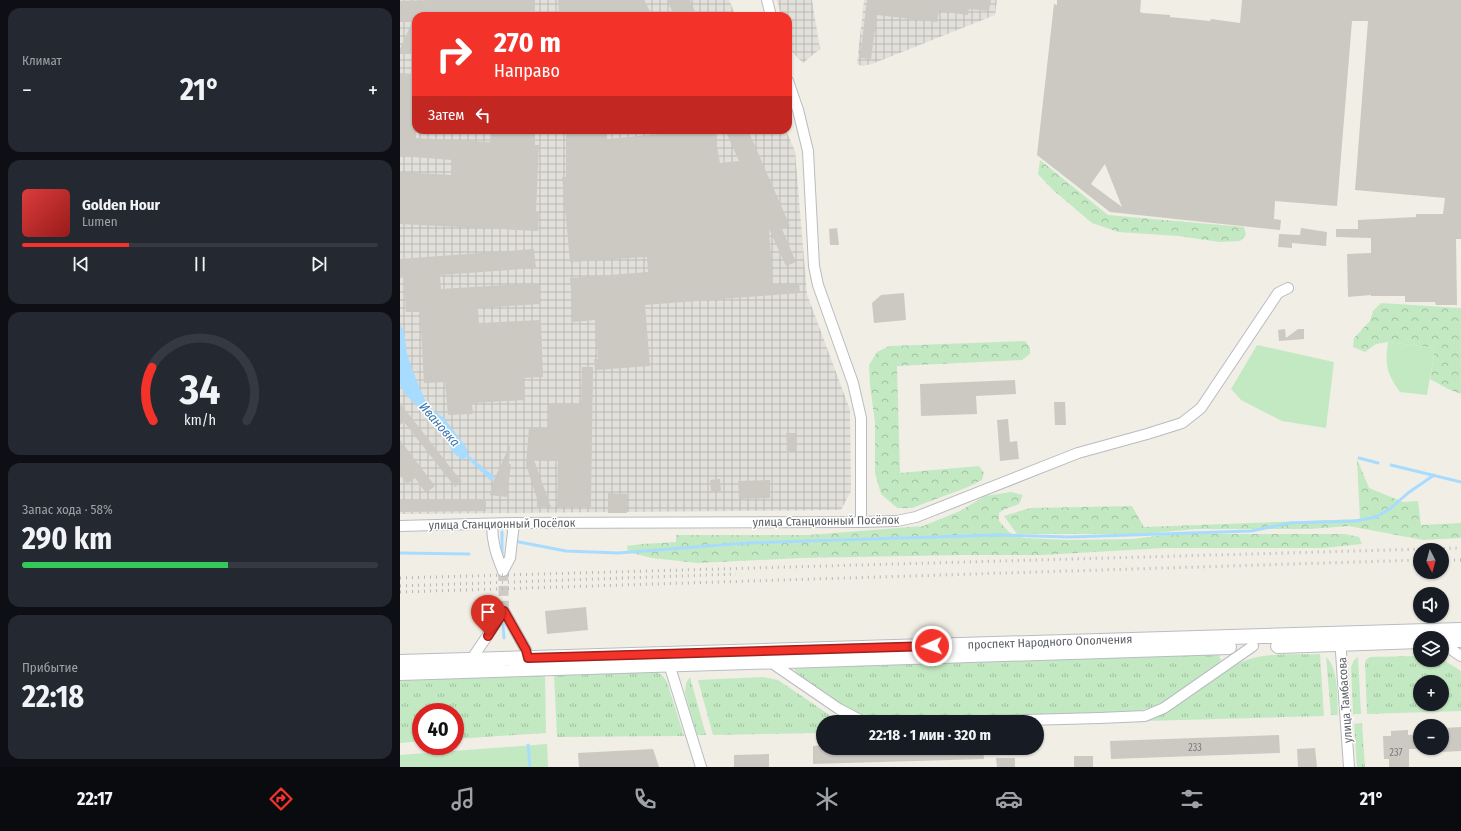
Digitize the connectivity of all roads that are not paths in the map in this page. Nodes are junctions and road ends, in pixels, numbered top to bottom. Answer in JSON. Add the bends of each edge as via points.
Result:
{"nodes":[{"id":1,"x":767,"y":0,"type":"edge"},
{"id":2,"x":770,"y":12,"type":"edge"},
{"id":3,"x":792,"y":93,"type":"edge"},
{"id":4,"x":1288,"y":288,"type":"dead end"},
{"id":5,"x":861,"y":522,"type":"junction"},
{"id":6,"x":514,"y":523,"type":"junction"},
{"id":7,"x":492,"y":524,"type":"junction"},
{"id":8,"x":400,"y":526,"type":"edge"},
{"id":9,"x":1461,"y":630,"type":"edge"},
{"id":10,"x":1340,"y":639,"type":"junction"},
{"id":11,"x":1461,"y":640,"type":"edge"},
{"id":12,"x":1413,"y":641,"type":"edge"},
{"id":13,"x":1449,"y":641,"type":"edge"},
{"id":14,"x":1253,"y":646,"type":"junction"},
{"id":15,"x":1449,"y":647,"type":"edge"},
{"id":16,"x":1461,"y":656,"type":"edge"},
{"id":17,"x":668,"y":659,"type":"junction"},
{"id":18,"x":769,"y":661,"type":"junction"},
{"id":19,"x":400,"y":662,"type":"edge"},
{"id":20,"x":528,"y":663,"type":"junction"},
{"id":21,"x":472,"y":665,"type":"junction"},
{"id":22,"x":400,"y":673,"type":"edge"},
{"id":23,"x":851,"y":715,"type":"edge"},
{"id":24,"x":1044,"y":719,"type":"edge"},
{"id":25,"x":701,"y":767,"type":"edge"},
{"id":26,"x":1349,"y":767,"type":"edge"}],
"edges":[{"from":1,"to":2,"type":"street"},
{"from":3,"to":5,"type":"street","via":[[808,151],[814,266],[818,285],[853,383],[861,418]]},
{"from":4,"to":5,"type":"street","name":"улица Станционный Посёлок","via":[[1278,293],[1201,408],[1182,423],[1078,453],[916,517]]},
{"from":5,"to":6,"type":"street","name":"улица Станционный Посёлок"},
{"from":6,"to":7,"type":"street","name":"улица Станционный Посёлок"},
{"from":6,"to":7,"type":"street","via":[[510,558],[504,571],[492,540]]},
{"from":7,"to":8,"type":"street","name":"улица Станционный Посёлок"},
{"from":9,"to":10,"type":"street","name":"проспект Народного Ополчения"},
{"from":10,"to":12,"type":"street","name":"проспект Народного Ополчения"},
{"from":10,"to":14,"type":"street","name":"проспект Народного Ополчения"},
{"from":10,"to":17,"type":"street","name":"проспект Народного Ополчения"},
{"from":10,"to":26,"type":"street","name":"улица Тамбасова"},
{"from":11,"to":13,"type":"street"},
{"from":14,"to":18,"type":"street","name":"проспект Народного Ополчения"},
{"from":14,"to":24,"type":"street","via":[[1164,708],[1145,716]]},
{"from":15,"to":16,"type":"street"},
{"from":17,"to":18,"type":"street","name":"проспект Народного Ополчения"},
{"from":17,"to":20,"type":"street","name":"проспект Народного Ополчения"},
{"from":17,"to":25,"type":"street"},
{"from":18,"to":23,"type":"street"},
{"from":19,"to":21,"type":"street","name":"проспект Народного Ополчения"},
{"from":20,"to":21,"type":"street","name":"проспект Народного Ополчения"},
{"from":20,"to":21,"type":"street","via":[[526,650],[504,611]]},
{"from":21,"to":22,"type":"street","name":"проспект Народного Ополчения"}]}
